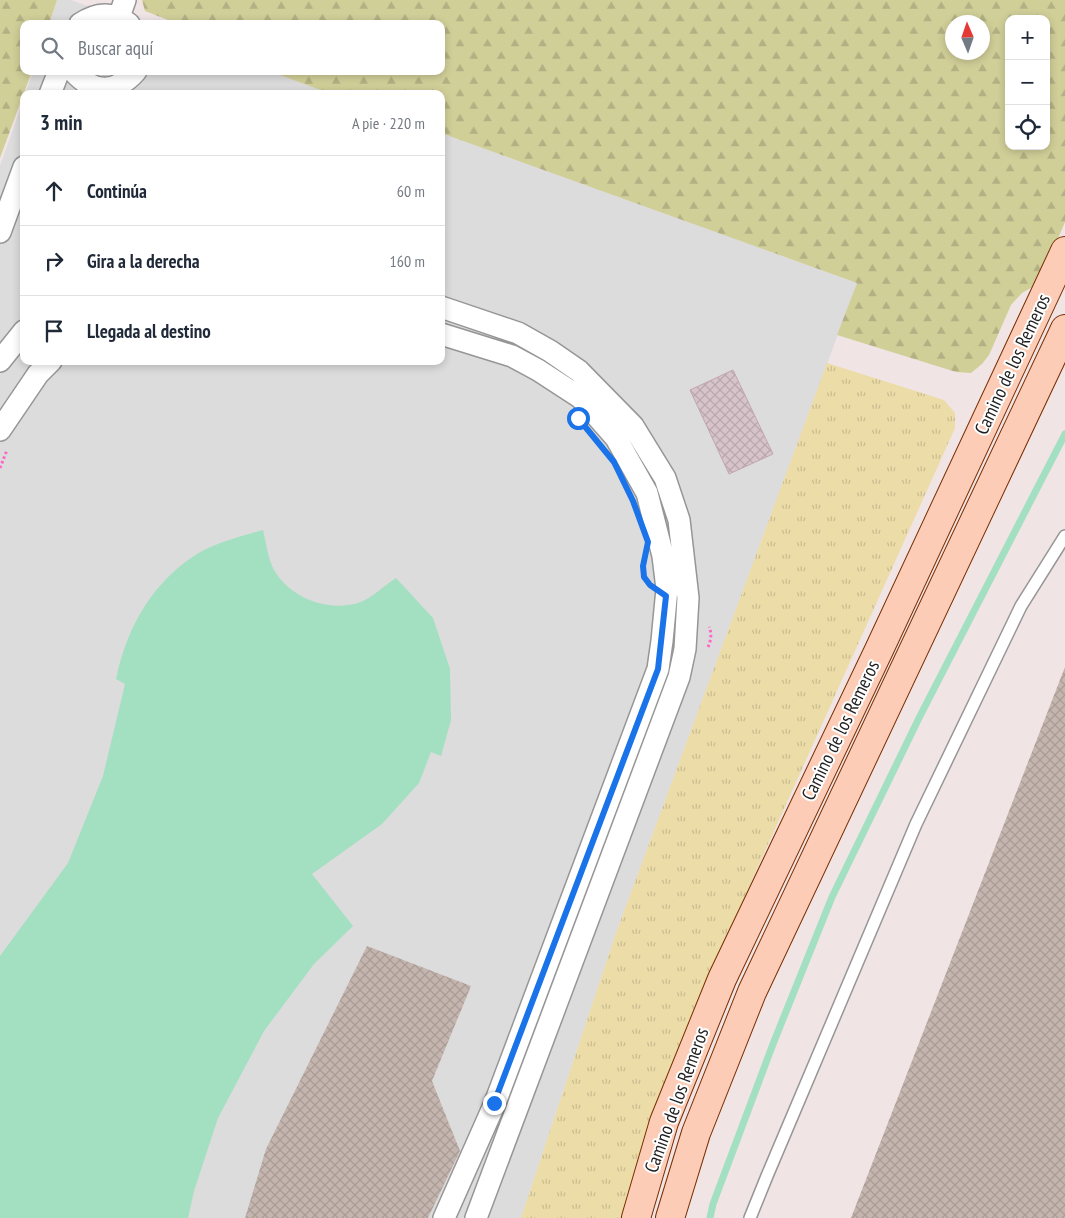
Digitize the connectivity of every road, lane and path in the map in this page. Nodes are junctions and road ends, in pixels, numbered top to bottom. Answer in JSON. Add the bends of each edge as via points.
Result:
{"nodes":[{"id":1,"x":87,"y":0,"type":"edge"},
{"id":2,"x":124,"y":14,"type":"edge"},
{"id":3,"x":80,"y":20,"type":"edge"},
{"id":4,"x":85,"y":20,"type":"edge"},
{"id":5,"x":57,"y":75,"type":"edge"},
{"id":6,"x":77,"y":75,"type":"edge"},
{"id":7,"x":132,"y":75,"type":"edge"},
{"id":8,"x":52,"y":90,"type":"edge"},
{"id":9,"x":20,"y":178,"type":"edge"},
{"id":10,"x":0,"y":232,"type":"edge"},
{"id":11,"x":1065,"y":251,"type":"edge"},
{"id":12,"x":445,"y":308,"type":"edge"},
{"id":13,"x":1065,"y":329,"type":"edge"},
{"id":14,"x":445,"y":335,"type":"edge"},
{"id":15,"x":20,"y":336,"type":"edge"},
{"id":16,"x":0,"y":361,"type":"edge"},
{"id":17,"x":47,"y":365,"type":"edge"},
{"id":18,"x":0,"y":430,"type":"edge"},
{"id":19,"x":1065,"y":536,"type":"edge"},
{"id":20,"x":444,"y":1218,"type":"edge"},
{"id":21,"x":476,"y":1218,"type":"edge"},
{"id":22,"x":636,"y":1218,"type":"edge"},
{"id":23,"x":670,"y":1218,"type":"edge"},
{"id":24,"x":750,"y":1218,"type":"edge"}],
"edges":[{"from":1,"to":3,"type":"street"},
{"from":2,"to":4,"type":"street","via":[[100,14]]},
{"from":5,"to":8,"type":"street"},
{"from":6,"to":7,"type":"street","via":[[93,87],[105,88],[118,86]]},
{"from":9,"to":10,"type":"street"},
{"from":11,"to":22,"type":"main road","name":"Camino de los Remeros","via":[[722,979],[664,1122]]},
{"from":12,"to":21,"type":"street","via":[[518,333],[550,351],[579,371],[633,426],[665,478],[679,520],[688,598],[685,649],[679,677]]},
{"from":13,"to":23,"type":"main road","name":"Camino de los Remeros","via":[[752,992],[696,1133]]},
{"from":14,"to":20,"type":"street","via":[[512,356],[538,370],[581,398],[616,438],[647,493],[663,556],[667,589],[658,669],[494,1103]]},
{"from":15,"to":16,"type":"street"},
{"from":17,"to":18,"type":"street"},
{"from":19,"to":24,"type":"lane","via":[[1021,606],[916,824]]}]}
